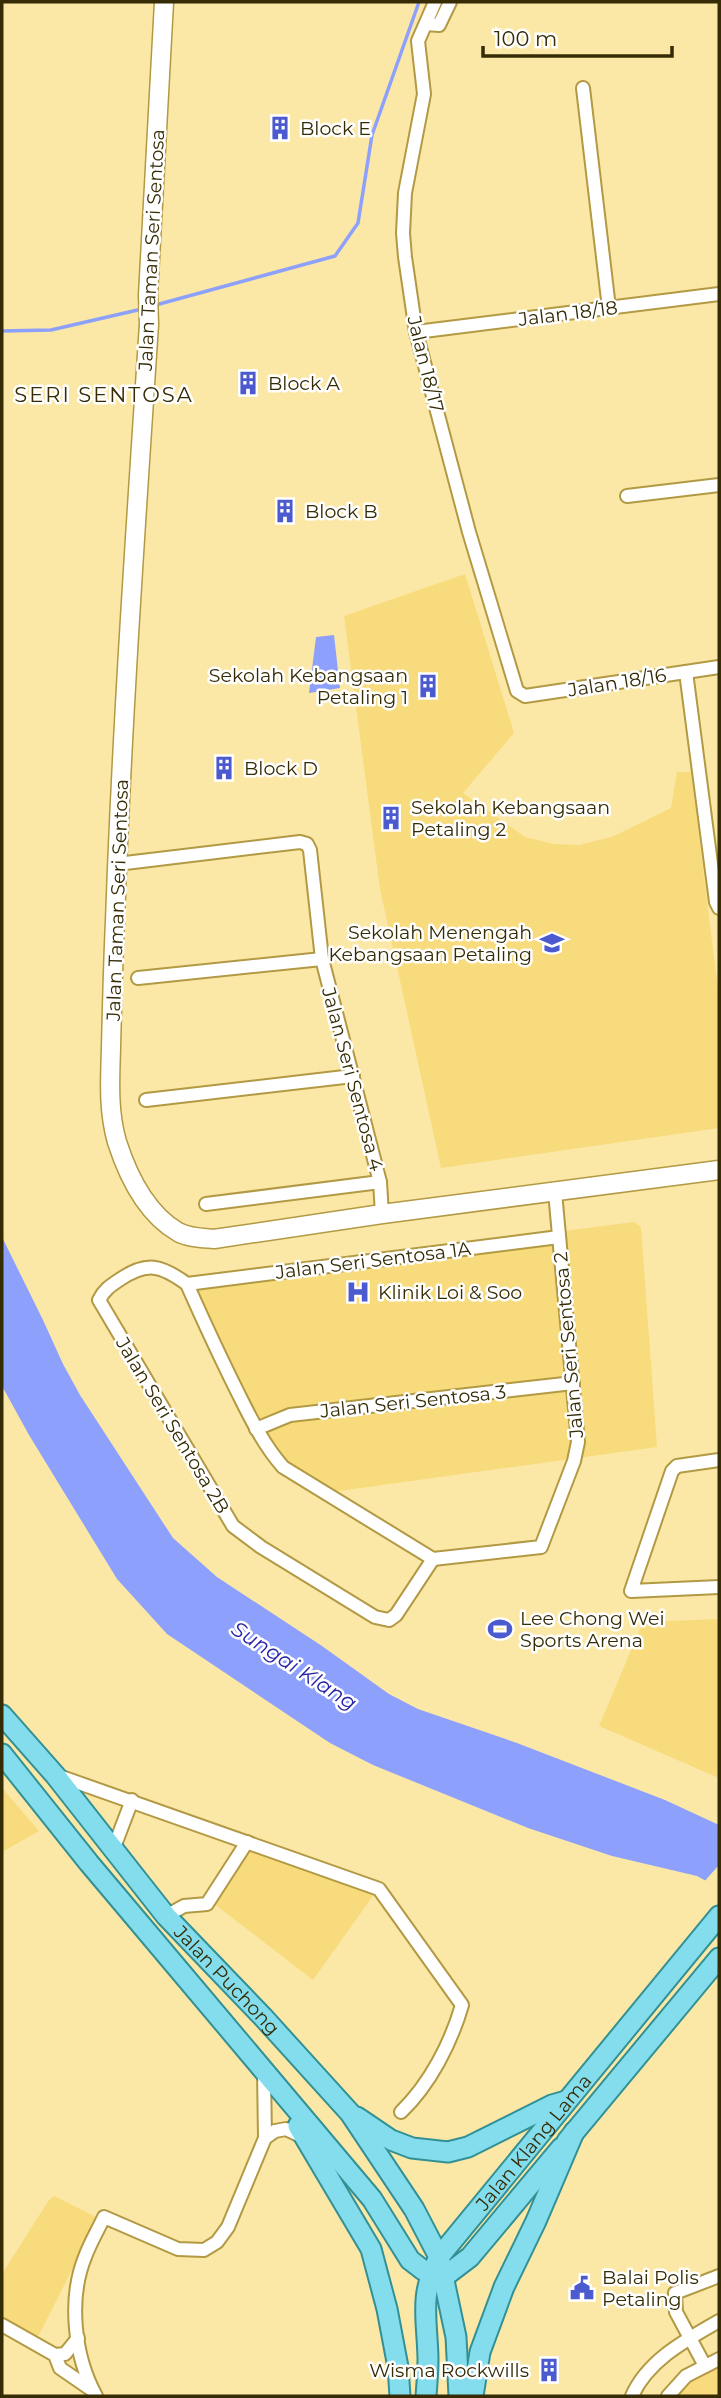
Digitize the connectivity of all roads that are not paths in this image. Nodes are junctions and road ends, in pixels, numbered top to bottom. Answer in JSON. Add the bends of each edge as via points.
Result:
{"nodes":[{"id":1,"x":164,"y":2,"type":"edge"},
{"id":2,"x":435,"y":2,"type":"edge"},
{"id":3,"x":450,"y":2,"type":"edge"},
{"id":4,"x":424,"y":27,"type":"junction"},
{"id":5,"x":583,"y":88,"type":"dead end"},
{"id":6,"x":719,"y":294,"type":"edge"},
{"id":7,"x":609,"y":308,"type":"junction"},
{"id":8,"x":416,"y":332,"type":"junction"},
{"id":9,"x":719,"y":485,"type":"edge"},
{"id":10,"x":627,"y":496,"type":"dead end"},
{"id":11,"x":719,"y":667,"type":"edge"},
{"id":12,"x":686,"y":671,"type":"junction"},
{"id":13,"x":517,"y":691,"type":"joint"},
{"id":14,"x":117,"y":864,"type":"junction"},
{"id":15,"x":719,"y":908,"type":"edge"},
{"id":16,"x":322,"y":959,"type":"junction"},
{"id":17,"x":138,"y":978,"type":"dead end"},
{"id":18,"x":353,"y":1076,"type":"junction"},
{"id":19,"x":146,"y":1100,"type":"dead end"},
{"id":20,"x":719,"y":1170,"type":"edge"},
{"id":21,"x":380,"y":1182,"type":"junction"},
{"id":22,"x":555,"y":1192,"type":"junction"},
{"id":23,"x":206,"y":1204,"type":"dead end"},
{"id":24,"x":382,"y":1214,"type":"junction"},
{"id":25,"x":559,"y":1237,"type":"junction"},
{"id":26,"x":187,"y":1284,"type":"junction"},
{"id":27,"x":573,"y":1383,"type":"junction"},
{"id":28,"x":257,"y":1429,"type":"junction"},
{"id":29,"x":719,"y":1460,"type":"edge"},
{"id":30,"x":433,"y":1559,"type":"junction"},
{"id":31,"x":719,"y":1587,"type":"edge"},
{"id":32,"x":2,"y":1715,"type":"edge"},
{"id":33,"x":2,"y":1754,"type":"edge"},
{"id":34,"x":55,"y":1775,"type":"junction"},
{"id":35,"x":132,"y":1800,"type":"junction"},
{"id":36,"x":247,"y":1842,"type":"junction"},
{"id":37,"x":113,"y":1850,"type":"junction"},
{"id":38,"x":166,"y":1916,"type":"junction"},
{"id":39,"x":719,"y":1916,"type":"edge"},
{"id":40,"x":719,"y":1958,"type":"edge"},
{"id":41,"x":264,"y":2072,"type":"junction"},
{"id":42,"x":282,"y":2094,"type":"junction"},
{"id":43,"x":567,"y":2100,"type":"junction"},
{"id":44,"x":401,"y":2112,"type":"dead end"},
{"id":45,"x":350,"y":2113,"type":"junction"},
{"id":46,"x":574,"y":2132,"type":"junction"},
{"id":47,"x":265,"y":2138,"type":"junction"},
{"id":48,"x":304,"y":2138,"type":"junction"},
{"id":49,"x":438,"y":2269,"type":"junction"},
{"id":50,"x":719,"y":2276,"type":"edge"},
{"id":51,"x":719,"y":2321,"type":"edge"},
{"id":52,"x":2,"y":2325,"type":"edge"},
{"id":53,"x":691,"y":2337,"type":"junction"},
{"id":54,"x":78,"y":2338,"type":"junction"},
{"id":55,"x":55,"y":2355,"type":"junction"},
{"id":56,"x":719,"y":2359,"type":"edge"},
{"id":57,"x":705,"y":2366,"type":"junction"},
{"id":58,"x":94,"y":2393,"type":"edge"},
{"id":59,"x":400,"y":2396,"type":"edge"},
{"id":60,"x":426,"y":2396,"type":"edge"},
{"id":61,"x":459,"y":2396,"type":"edge"},
{"id":62,"x":473,"y":2396,"type":"edge"},
{"id":63,"x":632,"y":2396,"type":"edge"},
{"id":64,"x":668,"y":2396,"type":"edge"}],
"edges":[{"from":1,"to":14,"type":"main road","name":"Jalan Taman Seri Sentosa"},
{"from":2,"to":4,"type":"street","name":"Jalan 18/17"},
{"from":3,"to":4,"type":"street","via":[[439,24]]},
{"from":4,"to":8,"type":"street","name":"Jalan 18/17","via":[[418,48],[424,94],[405,193],[403,233]]},
{"from":5,"to":7,"type":"street"},
{"from":6,"to":7,"type":"street","name":"Jalan 18/18"},
{"from":7,"to":8,"type":"street","name":"Jalan 18/18"},
{"from":8,"to":13,"type":"street","name":"Jalan 18/17"},
{"from":9,"to":10,"type":"street"},
{"from":11,"to":12,"type":"street","name":"Jalan 18/16"},
{"from":12,"to":13,"type":"street","name":"Jalan 18/16","via":[[525,696]]},
{"from":12,"to":15,"type":"street"},
{"from":14,"to":16,"type":"street","name":"Jalan Seri Sentosa 4","via":[[307,844]]},
{"from":14,"to":24,"type":"main road","name":"Jalan Taman Seri Sentosa","via":[[110,1105],[117,1141],[143,1197],[179,1233],[197,1238]]},
{"from":16,"to":17,"type":"street"},
{"from":16,"to":18,"type":"street","name":"Jalan Seri Sentosa 4"},
{"from":18,"to":19,"type":"street"},
{"from":18,"to":21,"type":"street","name":"Jalan Seri Sentosa 4"},
{"from":20,"to":22,"type":"main road","name":"Jalan Taman Seri Sentosa"},
{"from":21,"to":23,"type":"street"},
{"from":21,"to":24,"type":"street","name":"Jalan Seri Sentosa 4"},
{"from":22,"to":24,"type":"main road","name":"Jalan Taman Seri Sentosa"},
{"from":22,"to":25,"type":"street","name":"Jalan Seri Sentosa 2"},
{"from":25,"to":26,"type":"street","name":"Jalan Seri Sentosa 1A"},
{"from":25,"to":27,"type":"street","name":"Jalan Seri Sentosa 2"},
{"from":26,"to":28,"type":"street"},
{"from":26,"to":30,"type":"street","name":"Jalan Seri Sentosa 2B","via":[[169,1271],[151,1266],[132,1272],[103,1291],[99,1300],[233,1526],[383,1620],[396,1615]]},
{"from":27,"to":28,"type":"street","name":"Jalan Seri Sentosa 3","via":[[290,1415]]},
{"from":27,"to":30,"type":"street","name":"Jalan Seri Sentosa 2","via":[[578,1442],[541,1547]]},
{"from":28,"to":30,"type":"street","via":[[283,1467]]},
{"from":29,"to":31,"type":"street","via":[[677,1466],[673,1471],[631,1591]]},
{"from":32,"to":34,"type":"main road","name":"Jalan Puchong"},
{"from":33,"to":41,"type":"main road","name":"Jalan Puchong"},
{"from":34,"to":35,"type":"street"},
{"from":34,"to":37,"type":"main road","name":"Jalan Puchong"},
{"from":35,"to":36,"type":"street"},
{"from":35,"to":37,"type":"street"},
{"from":36,"to":38,"type":"street","via":[[207,1904],[184,1906]]},
{"from":36,"to":44,"type":"street","via":[[379,1889],[462,2005],[454,2033],[416,2097]]},
{"from":37,"to":38,"type":"main road","name":"Jalan Puchong"},
{"from":38,"to":45,"type":"main road","name":"Jalan Puchong"},
{"from":39,"to":43,"type":"main road","name":"Jalan Klang Lama"},
{"from":40,"to":46,"type":"main road","name":"Jalan Klang Lama"},
{"from":41,"to":42,"type":"main road","name":"Jalan Puchong"},
{"from":41,"to":47,"type":"street"},
{"from":42,"to":48,"type":"main road"},
{"from":42,"to":49,"type":"main road","name":"Jalan Puchong","via":[[372,2199],[410,2260]]},
{"from":43,"to":45,"type":"main road","via":[[468,2147],[447,2152],[391,2140]]},
{"from":43,"to":49,"type":"main road","name":"Jalan Klang Lama"},
{"from":45,"to":49,"type":"main road","name":"Jalan Puchong","via":[[414,2209]]},
{"from":46,"to":49,"type":"main road","name":"Jalan Klang Lama","via":[[470,2257]]},
{"from":46,"to":62,"type":"main road","via":[[504,2287],[481,2352]]},
{"from":47,"to":48,"type":"street","via":[[286,2129]]},
{"from":47,"to":54,"type":"street","via":[[228,2227],[204,2250],[178,2249],[104,2217],[84,2258],[75,2303]]},
{"from":48,"to":59,"type":"main road","via":[[371,2249],[387,2309]]},
{"from":49,"to":60,"type":"main road","via":[[425,2292]]},
{"from":49,"to":61,"type":"main road","via":[[456,2337]]},
{"from":50,"to":53,"type":"street","via":[[675,2293],[676,2312]]},
{"from":51,"to":53,"type":"street"},
{"from":52,"to":55,"type":"street"},
{"from":53,"to":57,"type":"street"},
{"from":53,"to":63,"type":"street","via":[[657,2361]]},
{"from":54,"to":55,"type":"street","via":[[65,2354]]},
{"from":54,"to":58,"type":"street"},
{"from":55,"to":58,"type":"street","via":[[60,2368]]},
{"from":56,"to":57,"type":"street"},
{"from":57,"to":64,"type":"street","via":[[686,2376]]}]}
